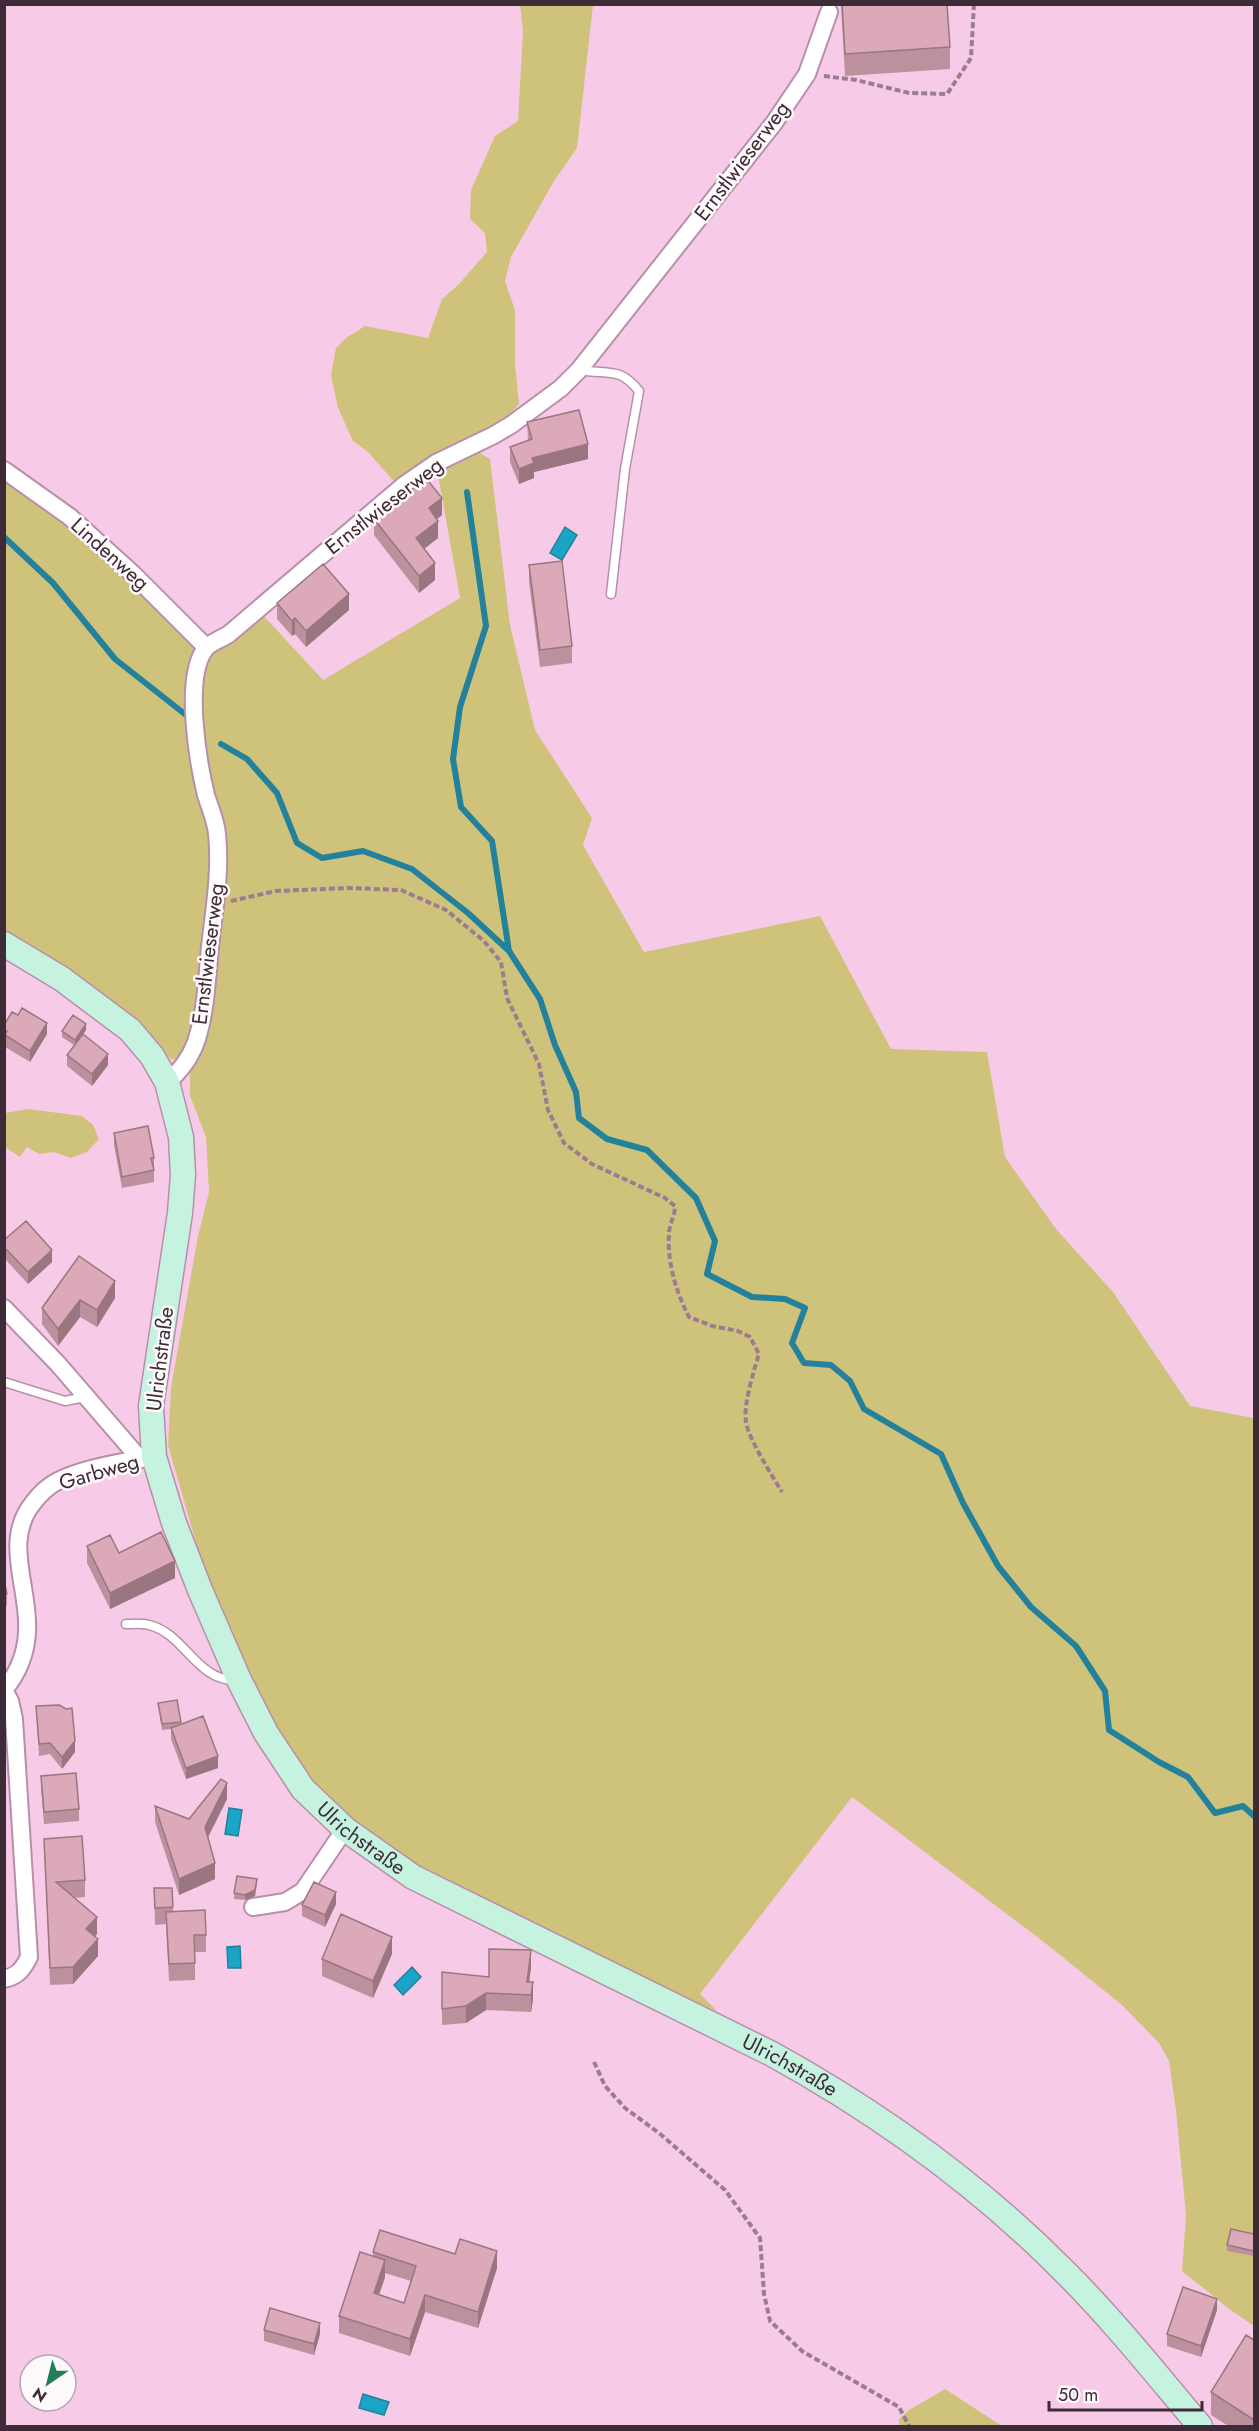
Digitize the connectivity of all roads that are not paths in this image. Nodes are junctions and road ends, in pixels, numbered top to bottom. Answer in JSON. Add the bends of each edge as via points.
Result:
{"nodes":[{"id":1,"x":828,"y":12,"type":"dead end"},
{"id":2,"x":579,"y":370,"type":"junction"},
{"id":3,"x":4,"y":470,"type":"edge"},
{"id":4,"x":611,"y":594,"type":"dead end"},
{"id":5,"x":206,"y":647,"type":"junction"},
{"id":6,"x":4,"y":944,"type":"edge"},
{"id":7,"x":167,"y":1082,"type":"junction"},
{"id":8,"x":4,"y":1308,"type":"edge"},
{"id":9,"x":4,"y":1382,"type":"edge"},
{"id":10,"x":85,"y":1397,"type":"junction"},
{"id":11,"x":147,"y":1458,"type":"junction"},
{"id":12,"x":126,"y":1624,"type":"dead end"},
{"id":13,"x":239,"y":1680,"type":"junction"},
{"id":14,"x":345,"y":1829,"type":"junction"},
{"id":15,"x":253,"y":1907,"type":"dead end"},
{"id":16,"x":4,"y":1979,"type":"edge"},
{"id":17,"x":1200,"y":2427,"type":"edge"}],
"edges":[{"from":1,"to":2,"type":"street","name":"Ernstlwieserweg","via":[[807,74],[774,123]]},
{"from":2,"to":4,"type":"lane","via":[[617,372],[629,378],[639,391],[625,469]]},
{"from":2,"to":5,"type":"street","name":"Ernstlwieserweg","via":[[511,425],[436,463],[404,485],[229,634]]},
{"from":3,"to":5,"type":"street","name":"Lindenweg","via":[[70,517]]},
{"from":5,"to":7,"type":"street","name":"Ernstlwieserweg","via":[[193,687],[199,762],[217,831],[216,904],[196,1041],[187,1060]]},
{"from":6,"to":7,"type":"street","name":"Ulrichstraße","via":[[62,979],[130,1030]]},
{"from":7,"to":11,"type":"street","name":"Ulrichstraße","via":[[181,1137],[183,1175]]},
{"from":8,"to":10,"type":"street"},
{"from":9,"to":10,"type":"lane","via":[[65,1401]]},
{"from":10,"to":11,"type":"street"},
{"from":11,"to":13,"type":"street","name":"Ulrichstraße"},
{"from":11,"to":16,"type":"street","name":"Garbweg","via":[[56,1482],[41,1493],[21,1523],[18,1563],[27,1630],[16,1676],[4,1690],[14,1719],[28,1957],[23,1970]]},
{"from":12,"to":13,"type":"lane","via":[[148,1624],[160,1629],[213,1674],[225,1680]]},
{"from":13,"to":14,"type":"street","name":"Ulrichstraße","via":[[266,1734],[303,1789]]},
{"from":14,"to":15,"type":"street","via":[[303,1891],[285,1902]]},
{"from":14,"to":17,"type":"street","name":"Ulrichstraße","via":[[413,1877],[772,2054],[878,2117],[970,2186],[1030,2238],[1106,2315]]}]}
